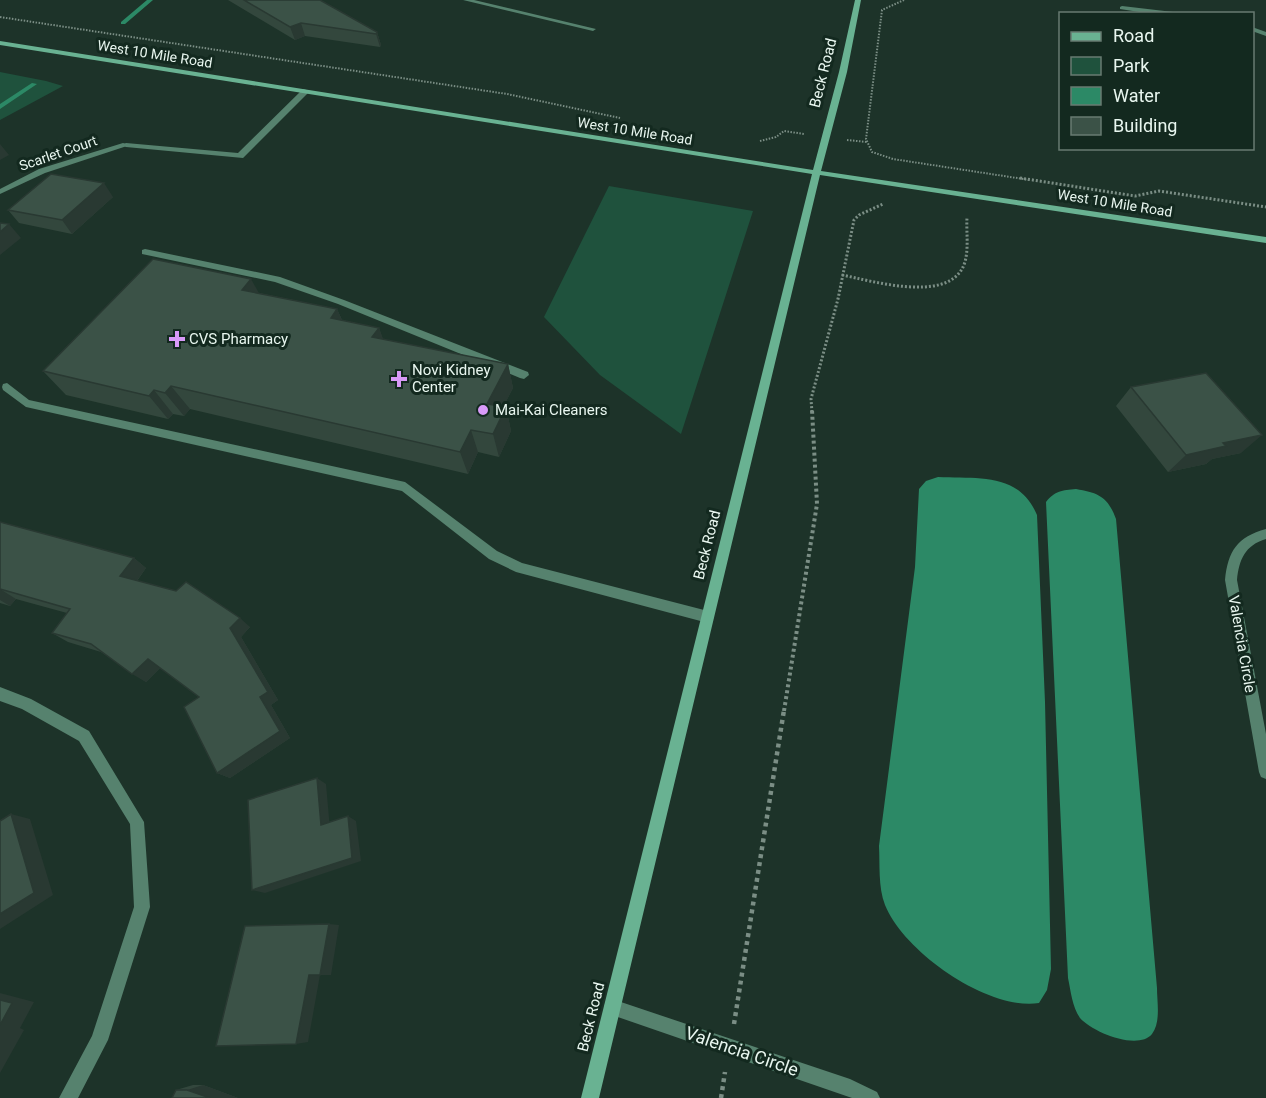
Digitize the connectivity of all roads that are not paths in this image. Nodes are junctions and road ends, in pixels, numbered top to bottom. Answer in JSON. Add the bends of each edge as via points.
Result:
{"nodes":[{"id":1,"x":466,"y":0,"type":"edge"},
{"id":2,"x":858,"y":0,"type":"edge"},
{"id":3,"x":1122,"y":8,"type":"dead end"},
{"id":4,"x":1156,"y":12,"type":"edge"},
{"id":5,"x":592,"y":29,"type":"dead end"},
{"id":6,"x":0,"y":44,"type":"edge"},
{"id":7,"x":306,"y":91,"type":"junction"},
{"id":8,"x":817,"y":171,"type":"junction"},
{"id":9,"x":0,"y":192,"type":"edge"},
{"id":10,"x":1266,"y":240,"type":"edge"},
{"id":11,"x":145,"y":252,"type":"dead end"},
{"id":12,"x":524,"y":375,"type":"dead end"},
{"id":13,"x":8,"y":387,"type":"dead end"},
{"id":14,"x":1266,"y":534,"type":"edge"},
{"id":15,"x":708,"y":617,"type":"junction"},
{"id":16,"x":0,"y":694,"type":"edge"},
{"id":17,"x":1266,"y":772,"type":"edge"},
{"id":18,"x":612,"y":1007,"type":"junction"},
{"id":19,"x":68,"y":1098,"type":"edge"},
{"id":20,"x":590,"y":1098,"type":"edge"},
{"id":21,"x":871,"y":1098,"type":"edge"}],
"edges":[{"from":1,"to":5,"type":"street"},
{"from":2,"to":8,"type":"main road","name":"Beck Road"},
{"from":3,"to":4,"type":"street"},
{"from":6,"to":7,"type":"main road","name":"West 10 Mile Road"},
{"from":7,"to":8,"type":"main road","name":"West 10 Mile Road"},
{"from":7,"to":9,"type":"street","name":"Scarlet Court","via":[[240,156],[126,145],[42,171]]},
{"from":8,"to":10,"type":"main road","name":"West 10 Mile Road"},
{"from":8,"to":15,"type":"main road","name":"Beck Road"},
{"from":11,"to":12,"type":"street","via":[[277,279]]},
{"from":13,"to":15,"type":"street","via":[[26,403],[405,486],[492,555],[520,568]]},
{"from":14,"to":17,"type":"street","name":"Valencia Circle","via":[[1245,542],[1237,551],[1231,580]]},
{"from":15,"to":18,"type":"main road","name":"Beck Road"},
{"from":16,"to":19,"type":"street","via":[[84,736],[137,822],[142,907],[99,1040]]},
{"from":18,"to":20,"type":"main road","name":"Beck Road"},
{"from":18,"to":21,"type":"street","name":"Valencia Circle"}]}
